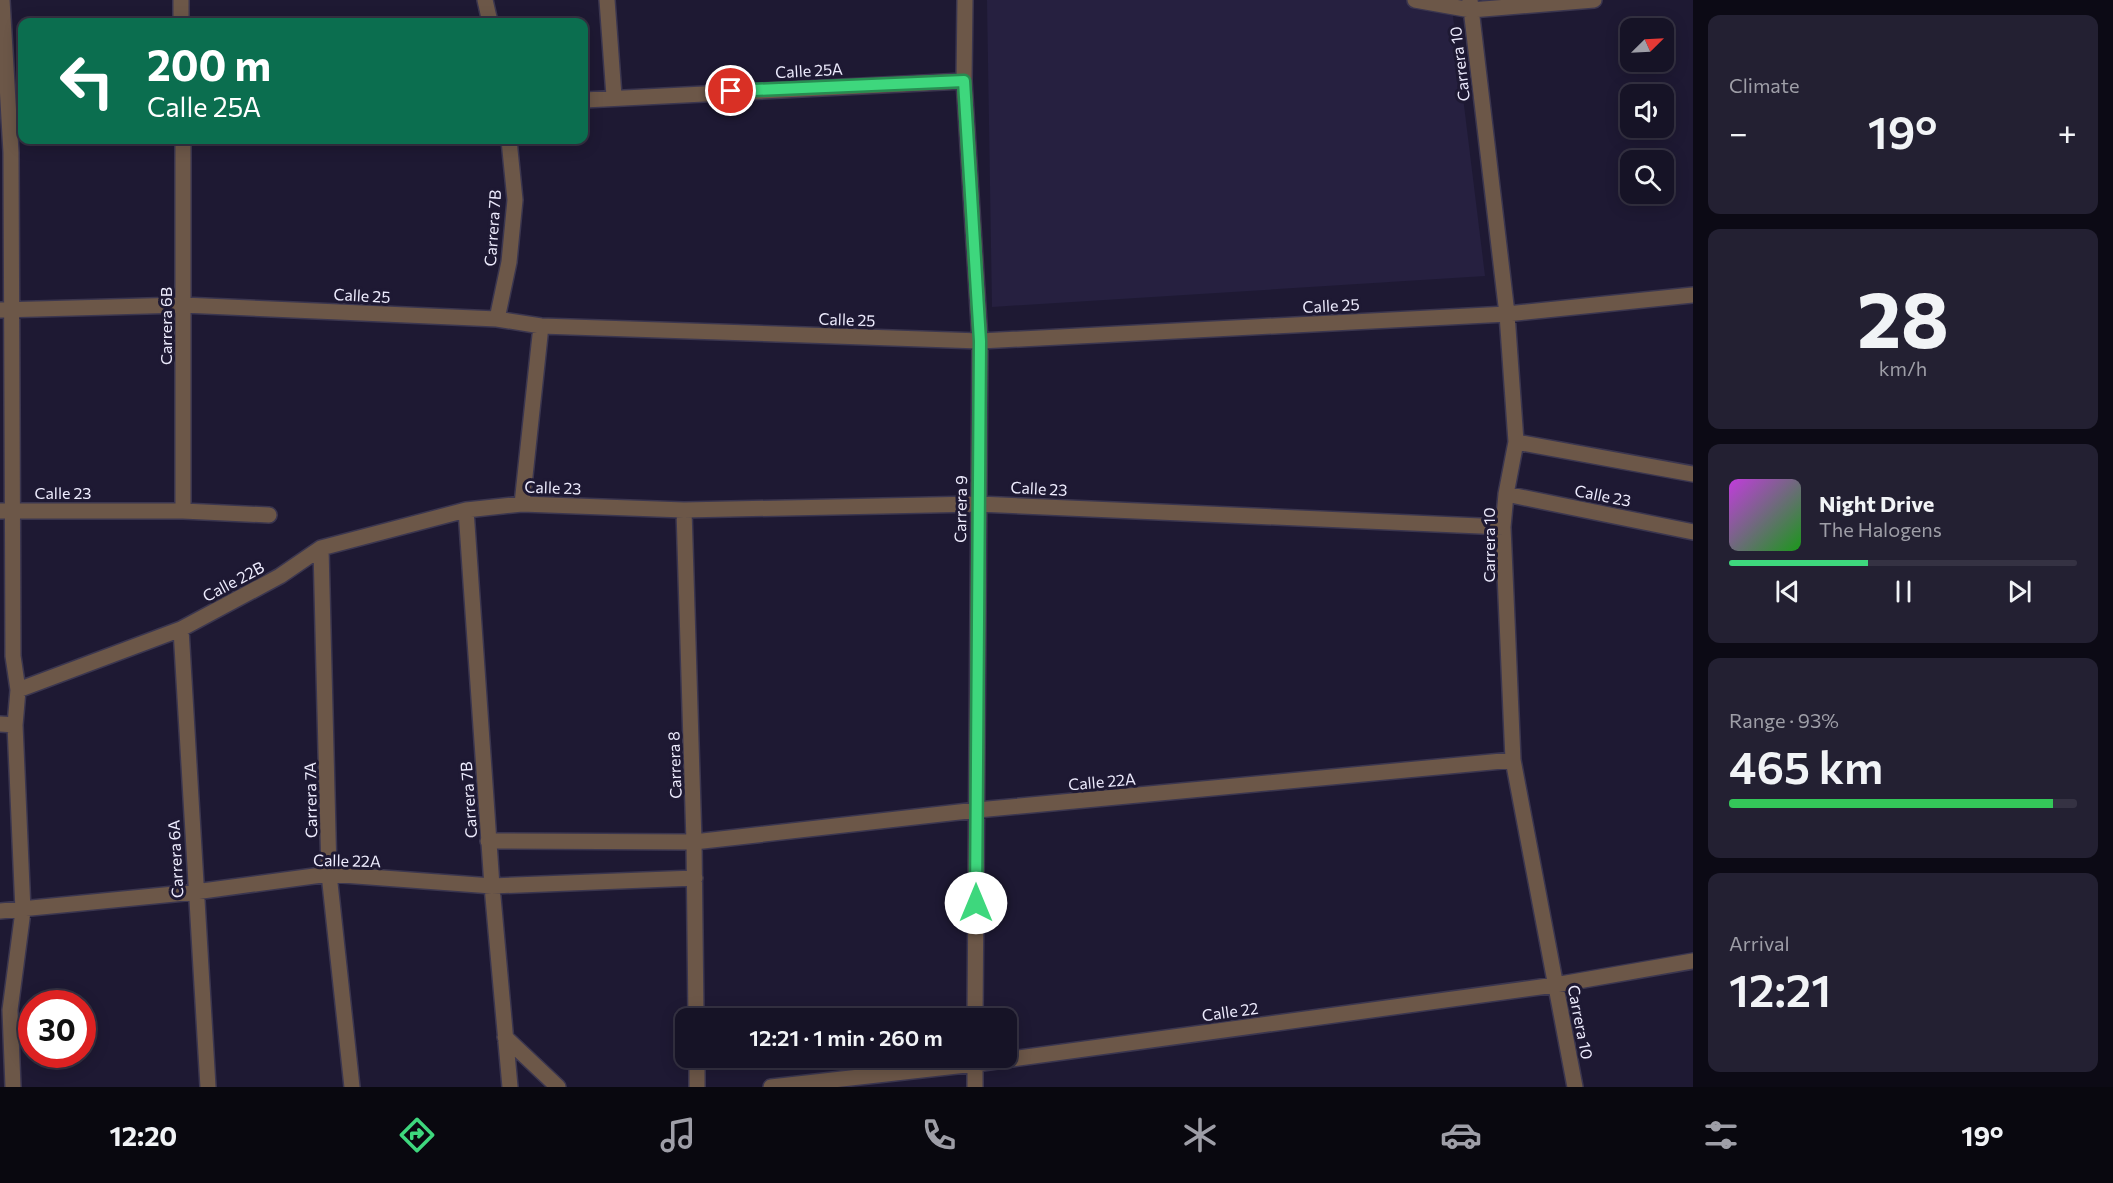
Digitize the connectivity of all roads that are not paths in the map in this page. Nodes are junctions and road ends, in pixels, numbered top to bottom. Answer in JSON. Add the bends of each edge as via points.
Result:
{"nodes":[{"id":1,"x":2,"y":0,"type":"edge"},
{"id":2,"x":181,"y":0,"type":"edge"},
{"id":3,"x":485,"y":0,"type":"edge"},
{"id":4,"x":607,"y":0,"type":"edge"},
{"id":5,"x":965,"y":0,"type":"edge"},
{"id":6,"x":1415,"y":0,"type":"edge"},
{"id":7,"x":1594,"y":0,"type":"edge"},
{"id":8,"x":1471,"y":5,"type":"edge"},
{"id":9,"x":182,"y":18,"type":"edge"},
{"id":10,"x":489,"y":18,"type":"edge"},
{"id":11,"x":964,"y":81,"type":"junction"},
{"id":12,"x":614,"y":96,"type":"junction"},
{"id":13,"x":588,"y":99,"type":"edge"},
{"id":14,"x":183,"y":144,"type":"edge"},
{"id":15,"x":509,"y":144,"type":"edge"},
{"id":16,"x":5,"y":152,"type":"edge"},
{"id":17,"x":1693,"y":295,"type":"edge"},
{"id":18,"x":183,"y":305,"type":"junction"},
{"id":19,"x":6,"y":310,"type":"edge"},
{"id":20,"x":1507,"y":314,"type":"junction"},
{"id":21,"x":497,"y":320,"type":"junction"},
{"id":22,"x":541,"y":326,"type":"junction"},
{"id":23,"x":980,"y":341,"type":"junction"},
{"id":24,"x":1516,"y":442,"type":"junction"},
{"id":25,"x":1693,"y":474,"type":"edge"},
{"id":26,"x":1506,"y":494,"type":"junction"},
{"id":27,"x":522,"y":504,"type":"junction"},
{"id":28,"x":978,"y":504,"type":"junction"},
{"id":29,"x":466,"y":510,"type":"junction"},
{"id":30,"x":684,"y":510,"type":"junction"},
{"id":31,"x":7,"y":511,"type":"edge"},
{"id":32,"x":183,"y":512,"type":"junction"},
{"id":33,"x":269,"y":515,"type":"dead end"},
{"id":34,"x":1503,"y":527,"type":"junction"},
{"id":35,"x":1693,"y":532,"type":"edge"},
{"id":36,"x":321,"y":548,"type":"junction"},
{"id":37,"x":180,"y":629,"type":"junction"},
{"id":38,"x":6,"y":659,"type":"edge"},
{"id":39,"x":18,"y":690,"type":"junction"},
{"id":40,"x":8,"y":725,"type":"edge"},
{"id":41,"x":1513,"y":760,"type":"junction"},
{"id":42,"x":976,"y":810,"type":"junction"},
{"id":43,"x":489,"y":841,"type":"junction"},
{"id":44,"x":694,"y":842,"type":"junction"},
{"id":45,"x":329,"y":874,"type":"junction"},
{"id":46,"x":695,"y":878,"type":"junction"},
{"id":47,"x":492,"y":886,"type":"junction"},
{"id":48,"x":195,"y":892,"type":"junction"},
{"id":49,"x":0,"y":911,"type":"edge"},
{"id":50,"x":23,"y":911,"type":"junction"},
{"id":51,"x":1693,"y":961,"type":"edge"},
{"id":52,"x":1555,"y":985,"type":"junction"},
{"id":53,"x":696,"y":1008,"type":"edge"},
{"id":54,"x":975,"y":1008,"type":"edge"},
{"id":55,"x":5,"y":1011,"type":"edge"},
{"id":56,"x":505,"y":1037,"type":"junction"},
{"id":57,"x":1017,"y":1055,"type":"edge"},
{"id":58,"x":697,"y":1068,"type":"edge"},
{"id":59,"x":920,"y":1068,"type":"edge"},
{"id":60,"x":975,"y":1068,"type":"edge"},
{"id":61,"x":13,"y":1087,"type":"edge"},
{"id":62,"x":208,"y":1087,"type":"edge"},
{"id":63,"x":352,"y":1087,"type":"edge"},
{"id":64,"x":510,"y":1087,"type":"edge"},
{"id":65,"x":558,"y":1087,"type":"edge"},
{"id":66,"x":697,"y":1087,"type":"edge"},
{"id":67,"x":771,"y":1087,"type":"edge"},
{"id":68,"x":975,"y":1087,"type":"edge"},
{"id":69,"x":1575,"y":1087,"type":"edge"}],
"edges":[{"from":1,"to":16,"type":"street"},
{"from":2,"to":9,"type":"street"},
{"from":3,"to":10,"type":"street"},
{"from":4,"to":12,"type":"street"},
{"from":5,"to":11,"type":"street","name":"Carrera 9"},
{"from":6,"to":8,"type":"street"},
{"from":7,"to":8,"type":"street"},
{"from":8,"to":20,"type":"street","name":"Carrera 10"},
{"from":11,"to":12,"type":"street","name":"Calle 25A"},
{"from":11,"to":23,"type":"street","name":"Carrera 9"},
{"from":12,"to":13,"type":"street","name":"Calle 25A"},
{"from":14,"to":18,"type":"street","name":"Carrera 6B"},
{"from":15,"to":21,"type":"street","name":"Carrera 7B","via":[[515,200],[509,262]]},
{"from":16,"to":19,"type":"street"},
{"from":17,"to":20,"type":"street","name":"Calle 25"},
{"from":18,"to":19,"type":"street","name":"Calle 25"},
{"from":18,"to":21,"type":"street","name":"Calle 25"},
{"from":18,"to":32,"type":"street","name":"Carrera 6B"},
{"from":19,"to":31,"type":"street"},
{"from":20,"to":23,"type":"street","name":"Calle 25"},
{"from":20,"to":24,"type":"street","name":"Carrera 10"},
{"from":21,"to":22,"type":"street","name":"Calle 25"},
{"from":22,"to":23,"type":"street","name":"Calle 25"},
{"from":22,"to":27,"type":"street"},
{"from":23,"to":28,"type":"street","name":"Carrera 9"},
{"from":24,"to":25,"type":"street"},
{"from":24,"to":26,"type":"street","name":"Carrera 10"},
{"from":26,"to":34,"type":"street","name":"Carrera 10"},
{"from":26,"to":35,"type":"street","name":"Calle 23"},
{"from":27,"to":29,"type":"street","name":"Calle 23"},
{"from":27,"to":30,"type":"street","name":"Calle 23"},
{"from":28,"to":30,"type":"street","name":"Calle 23"},
{"from":28,"to":34,"type":"street","name":"Calle 23"},
{"from":28,"to":42,"type":"street","name":"Carrera 9"},
{"from":29,"to":36,"type":"street","name":"Calle 22B"},
{"from":29,"to":43,"type":"street","name":"Carrera 7B"},
{"from":30,"to":44,"type":"street","name":"Carrera 8"},
{"from":31,"to":32,"type":"street","name":"Calle 23"},
{"from":31,"to":38,"type":"street"},
{"from":32,"to":33,"type":"street","name":"Calle 23"},
{"from":34,"to":41,"type":"street","name":"Carrera 10"},
{"from":36,"to":37,"type":"street","name":"Calle 22B","via":[[280,576]]},
{"from":36,"to":45,"type":"street","name":"Carrera 7A"},
{"from":37,"to":39,"type":"street","name":"Calle 22B"},
{"from":37,"to":48,"type":"street","name":"Carrera 6A"},
{"from":38,"to":39,"type":"street"},
{"from":39,"to":40,"type":"street"},
{"from":40,"to":50,"type":"street"},
{"from":41,"to":42,"type":"street","name":"Calle 22A"},
{"from":41,"to":52,"type":"street","name":"Carrera 10"},
{"from":42,"to":44,"type":"street","name":"Calle 22A"},
{"from":42,"to":54,"type":"street","name":"Carrera 9"},
{"from":43,"to":44,"type":"street","name":"Calle 22A"},
{"from":43,"to":47,"type":"street","name":"Carrera 7B"},
{"from":44,"to":46,"type":"street","name":"Carrera 8"},
{"from":45,"to":47,"type":"street","name":"Calle 22A"},
{"from":45,"to":48,"type":"street","name":"Calle 22A"},
{"from":45,"to":63,"type":"street","name":"Carrera 7A"},
{"from":46,"to":47,"type":"street","name":"Calle 22A"},
{"from":46,"to":53,"type":"street","name":"Carrera 8"},
{"from":47,"to":56,"type":"street","name":"Carrera 7B"},
{"from":48,"to":50,"type":"street","name":"Calle 22A"},
{"from":48,"to":62,"type":"street","name":"Carrera 6A"},
{"from":49,"to":50,"type":"street","name":"Calle 22A"},
{"from":50,"to":55,"type":"street"},
{"from":51,"to":52,"type":"street","name":"Calle 22"},
{"from":52,"to":57,"type":"street","name":"Calle 22"},
{"from":52,"to":69,"type":"street","name":"Carrera 10"},
{"from":55,"to":61,"type":"street"},
{"from":56,"to":64,"type":"street","name":"Carrera 7B"},
{"from":56,"to":65,"type":"street"},
{"from":58,"to":66,"type":"street"},
{"from":59,"to":67,"type":"street","name":"Calle 22"},
{"from":60,"to":68,"type":"street"}]}
